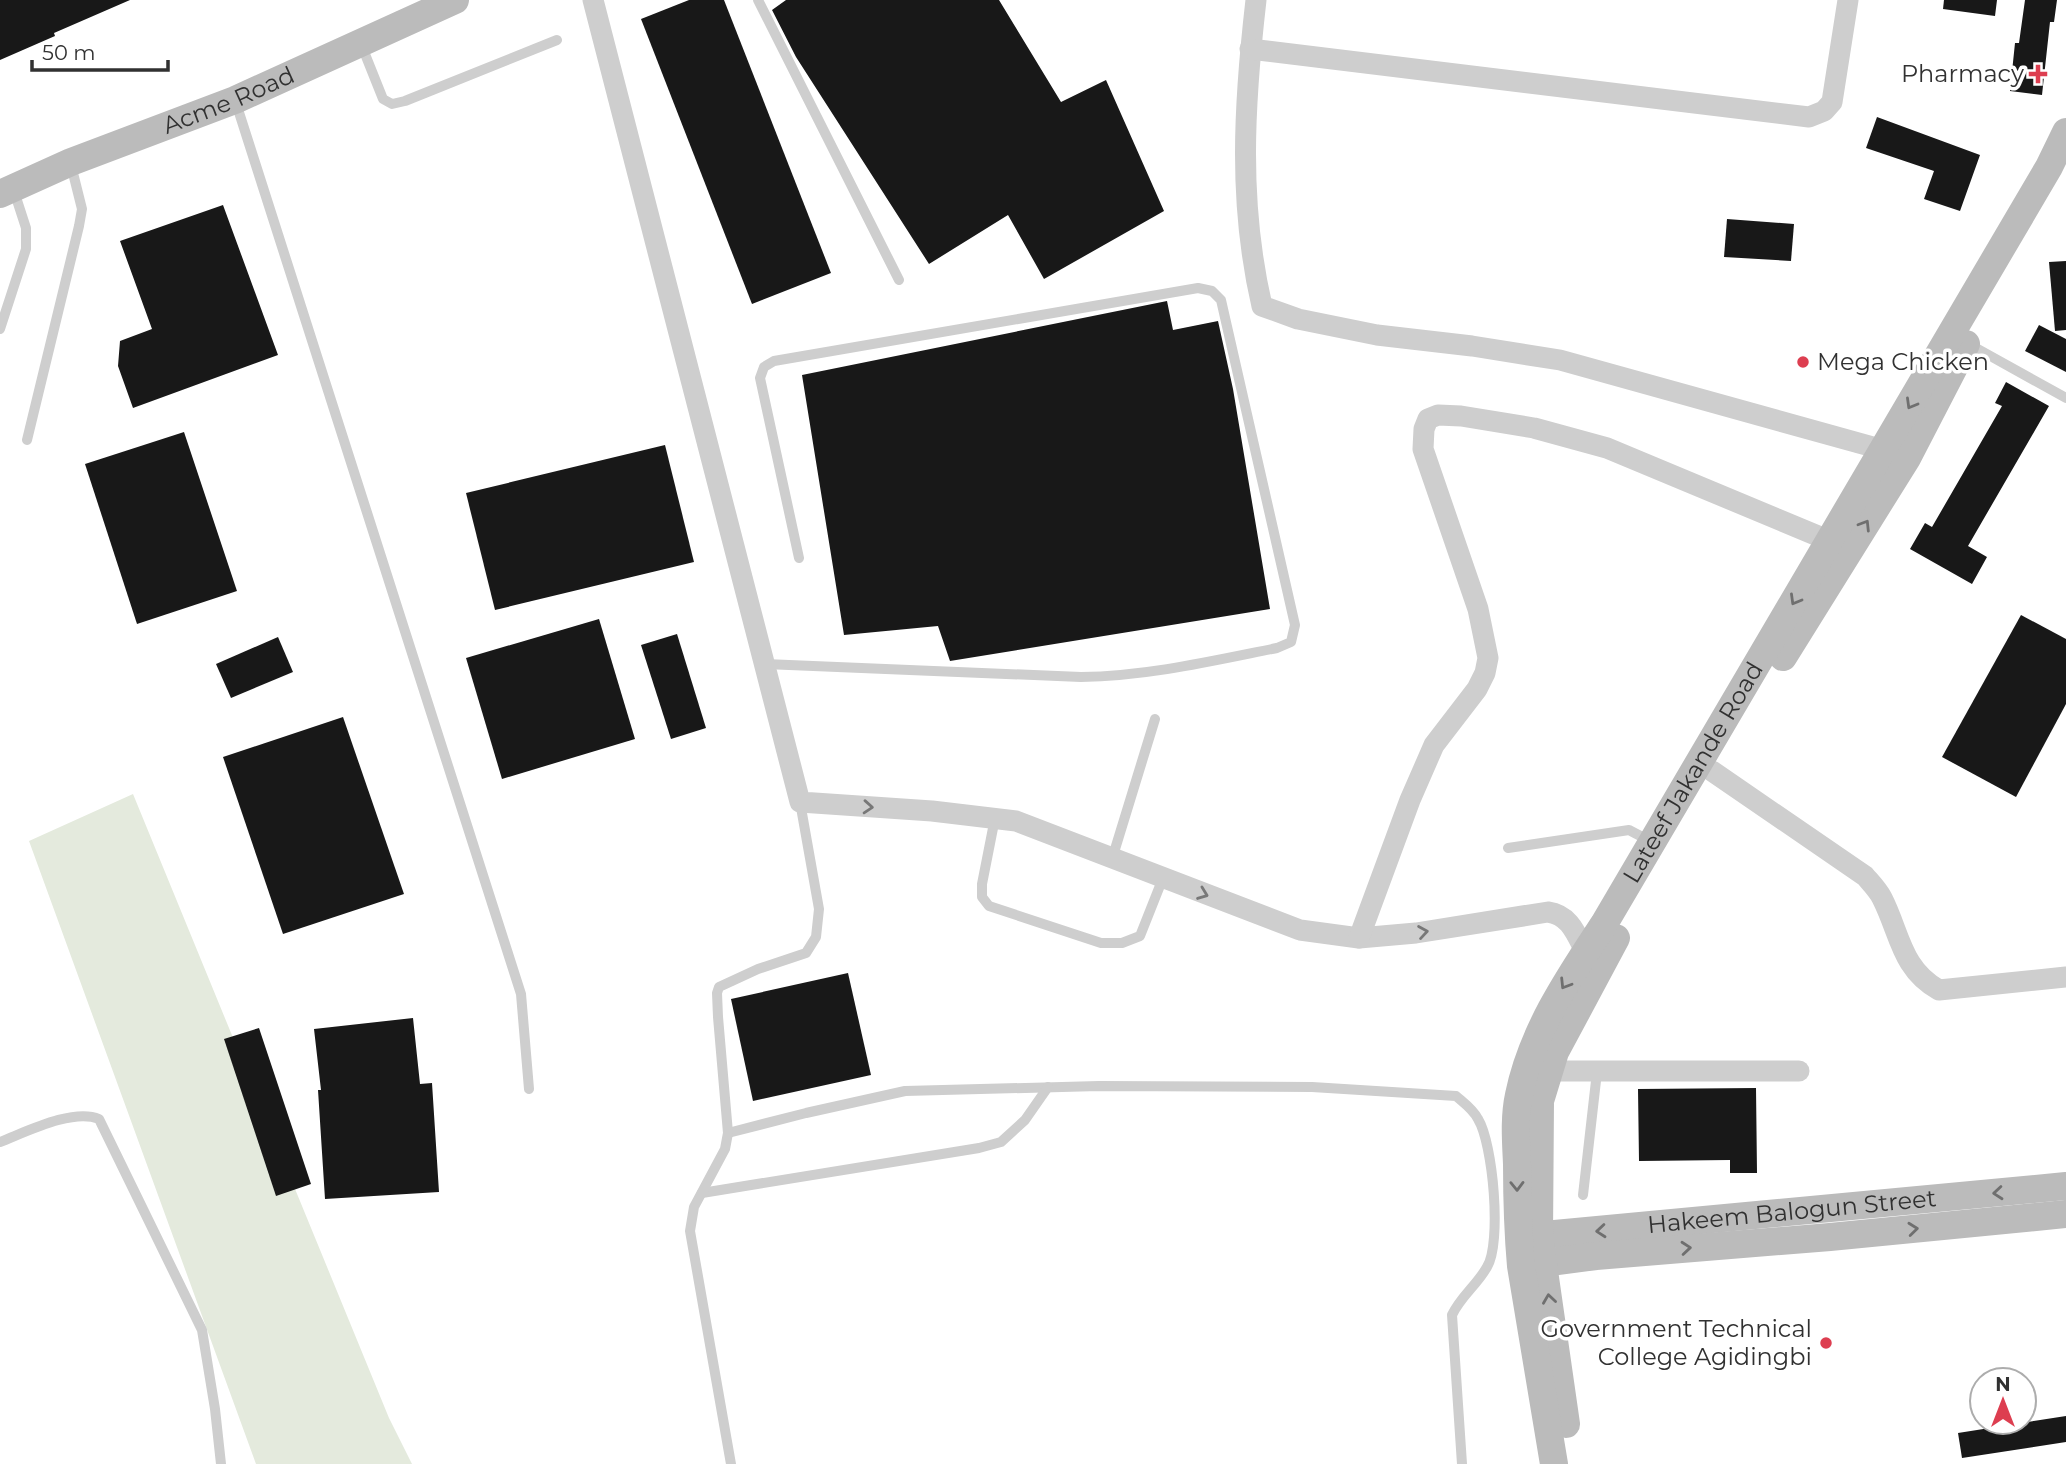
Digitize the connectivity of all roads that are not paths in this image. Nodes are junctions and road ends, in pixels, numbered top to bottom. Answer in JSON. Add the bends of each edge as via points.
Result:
{"nodes":[{"id":1,"x":455,"y":0,"type":"edge"},
{"id":2,"x":593,"y":0,"type":"edge"},
{"id":3,"x":758,"y":0,"type":"edge"},
{"id":4,"x":1256,"y":0,"type":"edge"},
{"id":5,"x":1848,"y":0,"type":"edge"},
{"id":6,"x":557,"y":40,"type":"dead end"},
{"id":7,"x":361,"y":44,"type":"junction"},
{"id":8,"x":1250,"y":50,"type":"junction"},
{"id":9,"x":235,"y":100,"type":"junction"},
{"id":10,"x":2066,"y":132,"type":"edge"},
{"id":11,"x":71,"y":162,"type":"junction"},
{"id":12,"x":2066,"y":173,"type":"edge"},
{"id":13,"x":7,"y":191,"type":"edge"},
{"id":14,"x":899,"y":280,"type":"dead end"},
{"id":15,"x":0,"y":329,"type":"edge"},
{"id":16,"x":1967,"y":343,"type":"junction"},
{"id":17,"x":2066,"y":398,"type":"edge"},
{"id":18,"x":27,"y":440,"type":"dead end"},
{"id":19,"x":1884,"y":450,"type":"junction"},
{"id":20,"x":1830,"y":541,"type":"junction"},
{"id":21,"x":799,"y":558,"type":"dead end"},
{"id":22,"x":765,"y":664,"type":"junction"},
{"id":23,"x":1155,"y":719,"type":"dead end"},
{"id":24,"x":1712,"y":771,"type":"junction"},
{"id":25,"x":800,"y":802,"type":"junction"},
{"id":26,"x":995,"y":818,"type":"junction"},
{"id":27,"x":1653,"y":842,"type":"junction"},
{"id":28,"x":1508,"y":848,"type":"dead end"},
{"id":29,"x":1112,"y":859,"type":"junction"},
{"id":30,"x":1163,"y":878,"type":"junction"},
{"id":31,"x":1359,"y":938,"type":"junction"},
{"id":32,"x":1586,"y":953,"type":"junction"},
{"id":33,"x":2066,"y":977,"type":"edge"},
{"id":34,"x":1799,"y":1070,"type":"dead end"},
{"id":35,"x":1549,"y":1071,"type":"junction"},
{"id":36,"x":1597,"y":1072,"type":"junction"},
{"id":37,"x":1048,"y":1087,"type":"junction"},
{"id":38,"x":529,"y":1088,"type":"dead end"},
{"id":39,"x":728,"y":1133,"type":"junction"},
{"id":40,"x":0,"y":1142,"type":"edge"},
{"id":41,"x":2066,"y":1186,"type":"edge"},
{"id":42,"x":702,"y":1193,"type":"junction"},
{"id":43,"x":1584,"y":1195,"type":"dead end"},
{"id":44,"x":1829,"y":1209,"type":"junction"},
{"id":45,"x":2066,"y":1214,"type":"edge"},
{"id":46,"x":1830,"y":1237,"type":"junction"},
{"id":47,"x":1530,"y":1251,"type":"junction"},
{"id":48,"x":220,"y":1464,"type":"edge"},
{"id":49,"x":731,"y":1464,"type":"edge"},
{"id":50,"x":1462,"y":1464,"type":"edge"},
{"id":51,"x":1554,"y":1464,"type":"edge"},
{"id":52,"x":1572,"y":1464,"type":"edge"}],
"edges":[{"from":1,"to":7,"type":"main road","name":"Acme Road"},
{"from":2,"to":22,"type":"street"},
{"from":3,"to":14,"type":"lane"},
{"from":4,"to":8,"type":"street"},
{"from":5,"to":8,"type":"street","via":[[1832,102],[1809,117]]},
{"from":6,"to":7,"type":"lane","via":[[391,104],[383,99]]},
{"from":7,"to":9,"type":"main road","name":"Acme Road"},
{"from":8,"to":19,"type":"street","via":[[1245,195],[1262,306],[1377,335],[1560,359]]},
{"from":9,"to":11,"type":"main road","name":"Acme Road"},
{"from":9,"to":38,"type":"lane","via":[[521,994]]},
{"from":10,"to":19,"type":"main road","name":"Lateef Jakande Road","one_way":true},
{"from":11,"to":13,"type":"main road","name":"Acme Road"},
{"from":11,"to":18,"type":"lane","via":[[82,209]]},
{"from":12,"to":16,"type":"main road","name":"Lateef Jakande Road"},
{"from":13,"to":15,"type":"lane","via":[[27,236]]},
{"from":16,"to":17,"type":"lane"},
{"from":24,"to":16,"type":"main road","name":"Lateef Jakande Road","one_way":true,"via":[[1907,458]]},
{"from":19,"to":20,"type":"main road","name":"Lateef Jakande Road"},
{"from":20,"to":27,"type":"main road","name":"Lateef Jakande Road","one_way":true},
{"from":20,"to":31,"type":"street","via":[[1607,448],[1534,428],[1461,416],[1428,419],[1423,449],[1478,609],[1488,657],[1477,690],[1434,745]]},
{"from":21,"to":22,"type":"lane","via":[[760,378],[764,367],[774,361],[1198,288],[1212,291],[1221,300],[1294,625],[1291,642],[1277,648],[1119,676]]},
{"from":22,"to":25,"type":"street"},
{"from":23,"to":29,"type":"lane"},
{"from":24,"to":33,"type":"street","via":[[1865,876],[1881,895],[1909,965],[1922,981],[1939,990]]},
{"from":24,"to":35,"type":"main road","name":"Lateef Jakande Road","via":[[1593,978]]},
{"from":25,"to":26,"type":"street","one_way":true},
{"from":25,"to":39,"type":"lane","via":[[819,909],[816,937],[806,953],[719,988]]},
{"from":26,"to":29,"type":"street","via":[[1016,821]]},
{"from":26,"to":30,"type":"lane","via":[[982,884],[982,897],[989,906],[1101,943],[1122,943],[1140,936]]},
{"from":27,"to":28,"type":"lane","via":[[1629,830]]},
{"from":27,"to":32,"type":"main road","name":"Lateef Jakande Road"},
{"from":29,"to":30,"type":"street"},
{"from":30,"to":31,"type":"street","one_way":true,"via":[[1300,930]]},
{"from":31,"to":32,"type":"street","one_way":true,"via":[[1548,912],[1568,920]]},
{"from":32,"to":47,"type":"main road","name":"Lateef Jakande Road","one_way":true,"via":[[1534,1043],[1519,1094],[1516,1118]]},
{"from":34,"to":36,"type":"street"},
{"from":35,"to":36,"type":"street"},
{"from":35,"to":47,"type":"main road","name":"Lateef Jakande Road","via":[[1538,1119]]},
{"from":36,"to":43,"type":"lane"},
{"from":37,"to":39,"type":"lane","via":[[905,1091]]},
{"from":37,"to":42,"type":"lane","via":[[1026,1120],[1001,1142]]},
{"from":37,"to":50,"type":"lane","via":[[1312,1087],[1456,1096],[1469,1107],[1486,1136],[1496,1224],[1488,1267],[1452,1315]]},
{"from":39,"to":42,"type":"lane","via":[[725,1149]]},
{"from":40,"to":48,"type":"lane","via":[[79,1116],[99,1119],[202,1330]]},
{"from":41,"to":44,"type":"main road","name":"Hakeem Balogun Street","one_way":true},
{"from":42,"to":49,"type":"lane","via":[[690,1219],[692,1256]]},
{"from":44,"to":46,"type":"main road"},
{"from":44,"to":47,"type":"main road","name":"Hakeem Balogun Street","one_way":true},
{"from":46,"to":45,"type":"main road","name":"Hakeem Balogun Street","one_way":true},
{"from":47,"to":46,"type":"main road","name":"Hakeem Balogun Street","one_way":true,"via":[[1595,1256]]},
{"from":47,"to":51,"type":"main road","name":"Lateef Jakande Road"},
{"from":52,"to":47,"type":"main road","name":"Lateef Jakande Road","one_way":true}]}
